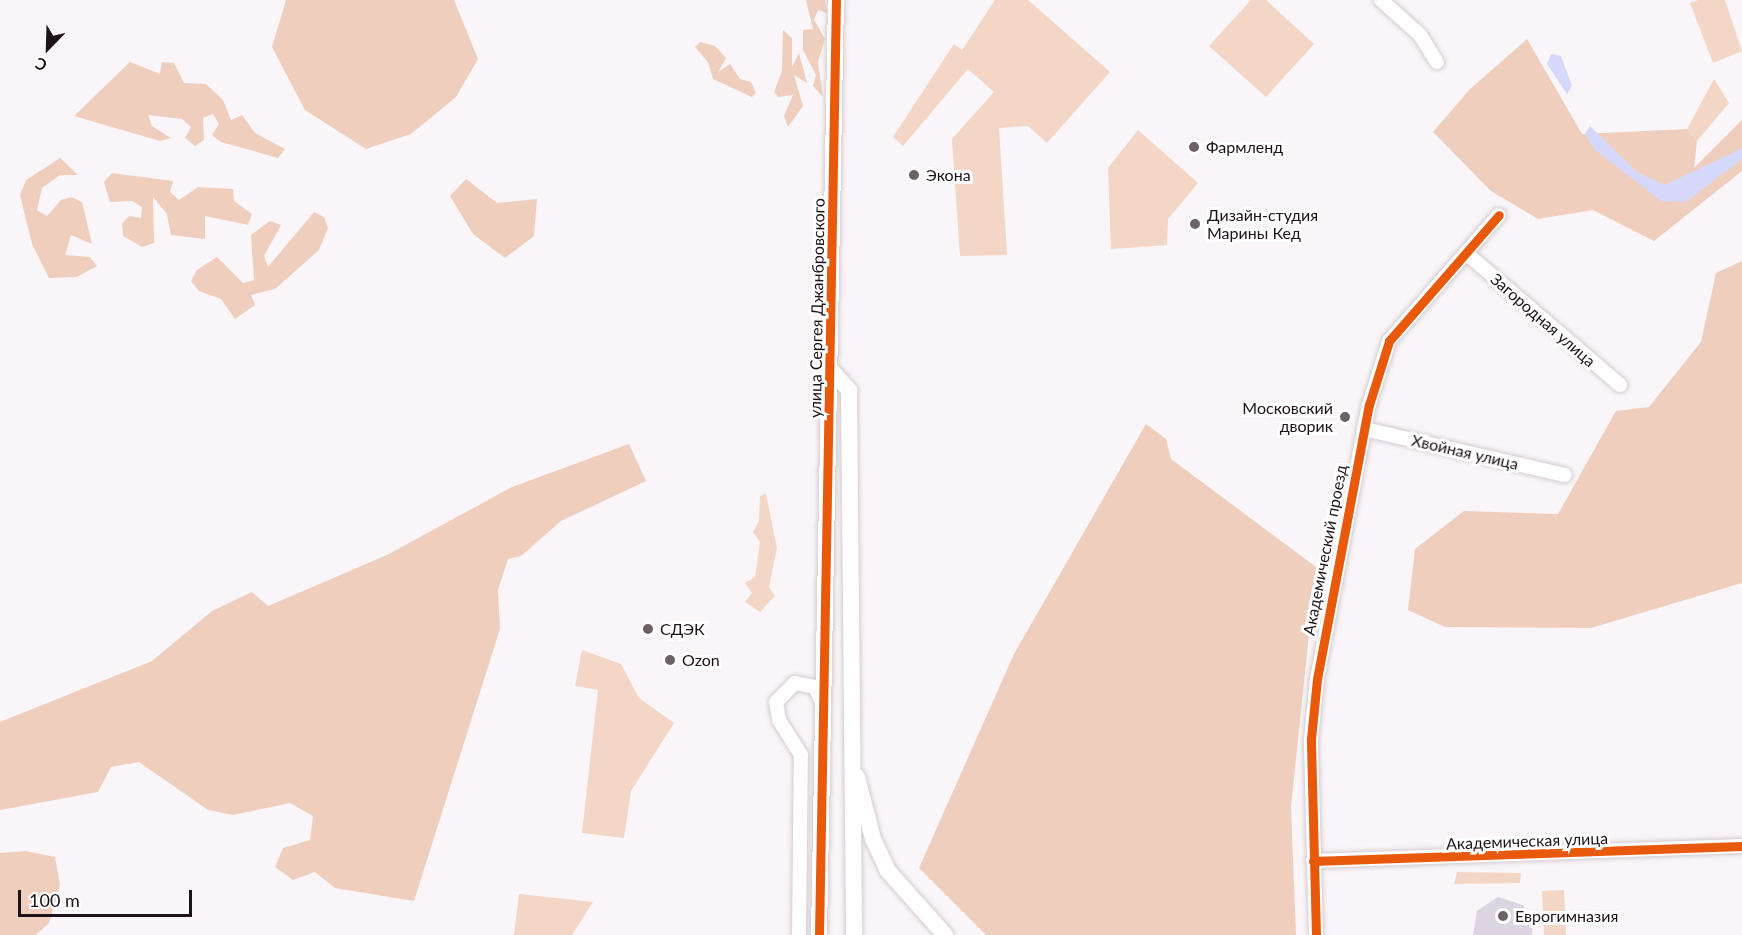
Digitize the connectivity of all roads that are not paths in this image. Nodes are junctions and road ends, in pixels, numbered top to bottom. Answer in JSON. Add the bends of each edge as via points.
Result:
{"nodes":[{"id":1,"x":837,"y":0,"type":"edge"},
{"id":2,"x":1380,"y":0,"type":"edge"},
{"id":3,"x":1437,"y":62,"type":"dead end"},
{"id":4,"x":1499,"y":215,"type":"dead end"},
{"id":5,"x":1466,"y":253,"type":"junction"},
{"id":6,"x":831,"y":369,"type":"junction"},
{"id":7,"x":1620,"y":385,"type":"dead end"},
{"id":8,"x":1364,"y":429,"type":"junction"},
{"id":9,"x":1565,"y":475,"type":"dead end"},
{"id":10,"x":825,"y":654,"type":"junction"},
{"id":11,"x":806,"y":684,"type":"junction"},
{"id":12,"x":821,"y":700,"type":"junction"},
{"id":13,"x":849,"y":752,"type":"junction"},
{"id":14,"x":1742,"y":846,"type":"edge"},
{"id":15,"x":1313,"y":861,"type":"junction"},
{"id":16,"x":800,"y":935,"type":"edge"},
{"id":17,"x":819,"y":935,"type":"edge"},
{"id":18,"x":854,"y":935,"type":"edge"},
{"id":19,"x":945,"y":935,"type":"edge"},
{"id":20,"x":1316,"y":935,"type":"edge"}],
"edges":[{"from":1,"to":6,"type":"street","name":"улица Сергея Джанбровского"},
{"from":2,"to":3,"type":"street","via":[[1420,35]]},
{"from":4,"to":5,"type":"street","name":"Академический проезд"},
{"from":5,"to":7,"type":"street","name":"Загородная улица"},
{"from":5,"to":8,"type":"street","name":"Академический проезд","via":[[1389,341]]},
{"from":6,"to":10,"type":"street","name":"улица Сергея Джанбровского"},
{"from":6,"to":13,"type":"street","via":[[849,390]]},
{"from":8,"to":9,"type":"street","name":"Хвойная улица"},
{"from":8,"to":15,"type":"street","name":"Академический проезд","via":[[1317,679]]},
{"from":10,"to":11,"type":"street"},
{"from":10,"to":12,"type":"street","name":"улица Сергея Джанбровского"},
{"from":11,"to":12,"type":"street","via":[[815,687]]},
{"from":11,"to":16,"type":"street","via":[[786,687],[776,702],[778,720],[801,755]]},
{"from":12,"to":17,"type":"street","name":"улица Сергея Джанбровского"},
{"from":13,"to":18,"type":"street"},
{"from":13,"to":19,"type":"street","via":[[873,839],[888,871]]},
{"from":14,"to":15,"type":"street","name":"Академическая улица"},
{"from":15,"to":20,"type":"street","name":"Академический проезд"}]}
